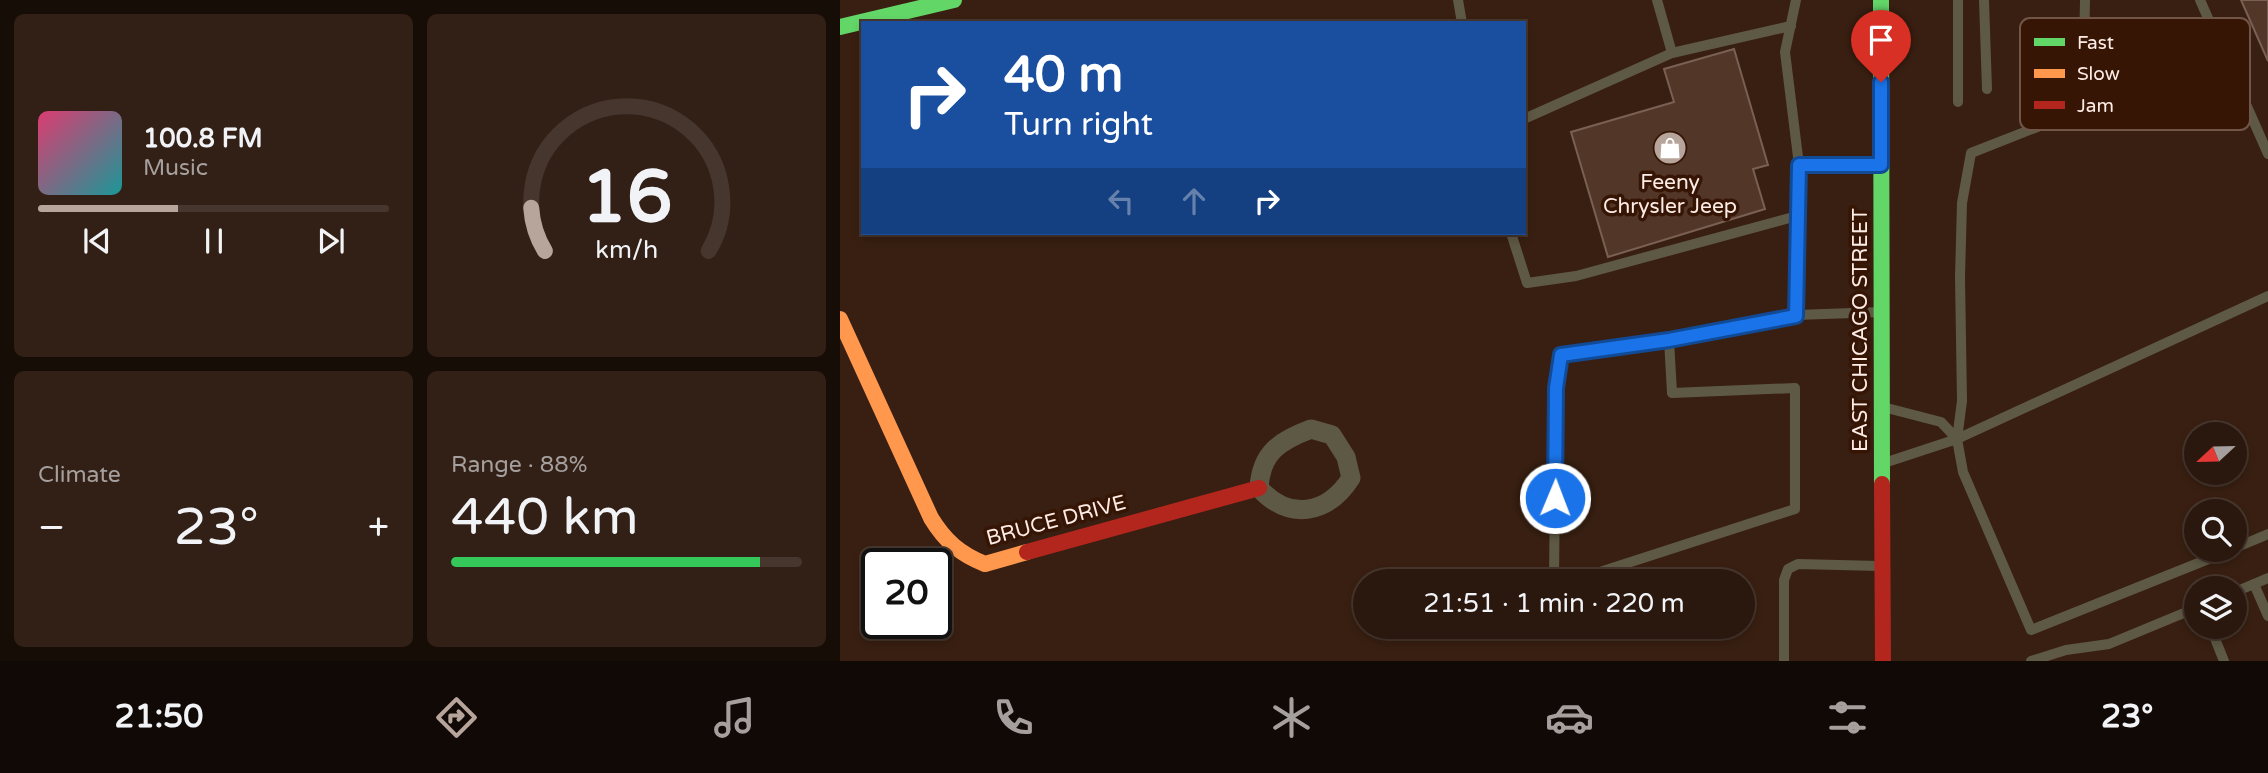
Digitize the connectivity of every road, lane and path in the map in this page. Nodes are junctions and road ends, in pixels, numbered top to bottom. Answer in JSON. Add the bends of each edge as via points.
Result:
{"nodes":[{"id":1,"x":954,"y":0,"type":"edge"},
{"id":2,"x":1458,"y":0,"type":"edge"},
{"id":3,"x":1657,"y":0,"type":"edge"},
{"id":4,"x":1796,"y":0,"type":"edge"},
{"id":5,"x":1881,"y":0,"type":"edge"},
{"id":6,"x":1958,"y":0,"type":"edge"},
{"id":7,"x":1984,"y":0,"type":"edge"},
{"id":8,"x":2085,"y":0,"type":"edge"},
{"id":9,"x":2200,"y":0,"type":"edge"},
{"id":10,"x":2085,"y":18,"type":"edge"},
{"id":11,"x":2208,"y":18,"type":"edge"},
{"id":12,"x":865,"y":21,"type":"edge"},
{"id":13,"x":1462,"y":21,"type":"edge"},
{"id":14,"x":861,"y":22,"type":"edge"},
{"id":15,"x":1791,"y":26,"type":"junction"},
{"id":16,"x":840,"y":27,"type":"edge"},
{"id":17,"x":1672,"y":52,"type":"junction"},
{"id":18,"x":1987,"y":89,"type":"dead end"},
{"id":19,"x":1958,"y":102,"type":"dead end"},
{"id":20,"x":2250,"y":112,"type":"edge"},
{"id":21,"x":1526,"y":118,"type":"edge"},
{"id":22,"x":2029,"y":130,"type":"edge"},
{"id":23,"x":2268,"y":153,"type":"edge"},
{"id":24,"x":1799,"y":165,"type":"junction"},
{"id":25,"x":1881,"y":165,"type":"junction"},
{"id":26,"x":1797,"y":216,"type":"junction"},
{"id":27,"x":1512,"y":235,"type":"edge"},
{"id":28,"x":2268,"y":296,"type":"edge"},
{"id":29,"x":1882,"y":312,"type":"junction"},
{"id":30,"x":1796,"y":316,"type":"junction"},
{"id":31,"x":840,"y":319,"type":"edge"},
{"id":32,"x":1669,"y":340,"type":"junction"},
{"id":33,"x":1881,"y":407,"type":"junction"},
{"id":34,"x":1957,"y":439,"type":"junction"},
{"id":35,"x":1881,"y":464,"type":"junction"},
{"id":36,"x":1259,"y":488,"type":"junction"},
{"id":37,"x":2268,"y":534,"type":"edge"},
{"id":38,"x":2247,"y":543,"type":"edge"},
{"id":39,"x":2201,"y":562,"type":"edge"},
{"id":40,"x":1882,"y":566,"type":"junction"},
{"id":41,"x":1554,"y":569,"type":"edge"},
{"id":42,"x":1609,"y":569,"type":"edge"},
{"id":43,"x":2268,"y":579,"type":"edge"},
{"id":44,"x":2254,"y":584,"type":"junction"},
{"id":45,"x":2247,"y":587,"type":"edge"},
{"id":46,"x":2184,"y":613,"type":"edge"},
{"id":47,"x":2268,"y":616,"type":"edge"},
{"id":48,"x":2215,"y":639,"type":"edge"},
{"id":49,"x":1784,"y":661,"type":"edge"},
{"id":50,"x":1883,"y":661,"type":"edge"},
{"id":51,"x":2031,"y":661,"type":"edge"},
{"id":52,"x":2224,"y":661,"type":"edge"}],
"edges":[{"from":1,"to":12,"type":"street"},
{"from":2,"to":13,"type":"lane"},
{"from":3,"to":17,"type":"lane"},
{"from":4,"to":15,"type":"lane"},
{"from":5,"to":25,"type":"street","name":"EAST CHICAGO STREET"},
{"from":6,"to":19,"type":"lane"},
{"from":7,"to":18,"type":"lane"},
{"from":8,"to":10,"type":"lane"},
{"from":9,"to":11,"type":"lane"},
{"from":14,"to":16,"type":"street"},
{"from":15,"to":17,"type":"lane"},
{"from":15,"to":24,"type":"lane","via":[[1785,52]]},
{"from":17,"to":21,"type":"lane"},
{"from":20,"to":23,"type":"lane"},
{"from":22,"to":34,"type":"lane","via":[[1971,153],[1962,203],[1962,401]]},
{"from":24,"to":25,"type":"lane"},
{"from":24,"to":26,"type":"lane"},
{"from":25,"to":29,"type":"street","name":"EAST CHICAGO STREET"},
{"from":26,"to":27,"type":"lane","via":[[1586,274],[1527,283]]},
{"from":26,"to":30,"type":"lane"},
{"from":28,"to":34,"type":"lane"},
{"from":29,"to":30,"type":"lane"},
{"from":29,"to":33,"type":"street","name":"EAST CHICAGO STREET"},
{"from":30,"to":32,"type":"lane"},
{"from":31,"to":36,"type":"street","name":"BRUCE DRIVE","via":[[931,518],[961,555],[985,564]]},
{"from":32,"to":41,"type":"lane","via":[[1561,355],[1556,388]]},
{"from":32,"to":42,"type":"lane","via":[[1672,393],[1795,388],[1795,509]]},
{"from":33,"to":34,"type":"lane","via":[[1941,422]]},
{"from":33,"to":35,"type":"street","name":"EAST CHICAGO STREET"},
{"from":34,"to":35,"type":"lane"},
{"from":34,"to":39,"type":"lane","via":[[1963,472],[2031,630]]},
{"from":35,"to":40,"type":"street","name":"EAST CHICAGO STREET"},
{"from":36,"to":36,"type":"street","via":[[1261,468],[1287,438],[1311,429],[1332,435],[1346,457],[1351,478],[1340,495],[1302,511],[1273,503]]},
{"from":37,"to":38,"type":"lane"},
{"from":40,"to":49,"type":"lane","via":[[1798,564],[1788,569],[1784,580]]},
{"from":40,"to":50,"type":"street","name":"EAST CHICAGO STREET"},
{"from":43,"to":44,"type":"lane"},
{"from":44,"to":45,"type":"lane"},
{"from":44,"to":47,"type":"lane"},
{"from":46,"to":51,"type":"lane","via":[[2109,644]]},
{"from":48,"to":52,"type":"lane"}]}
